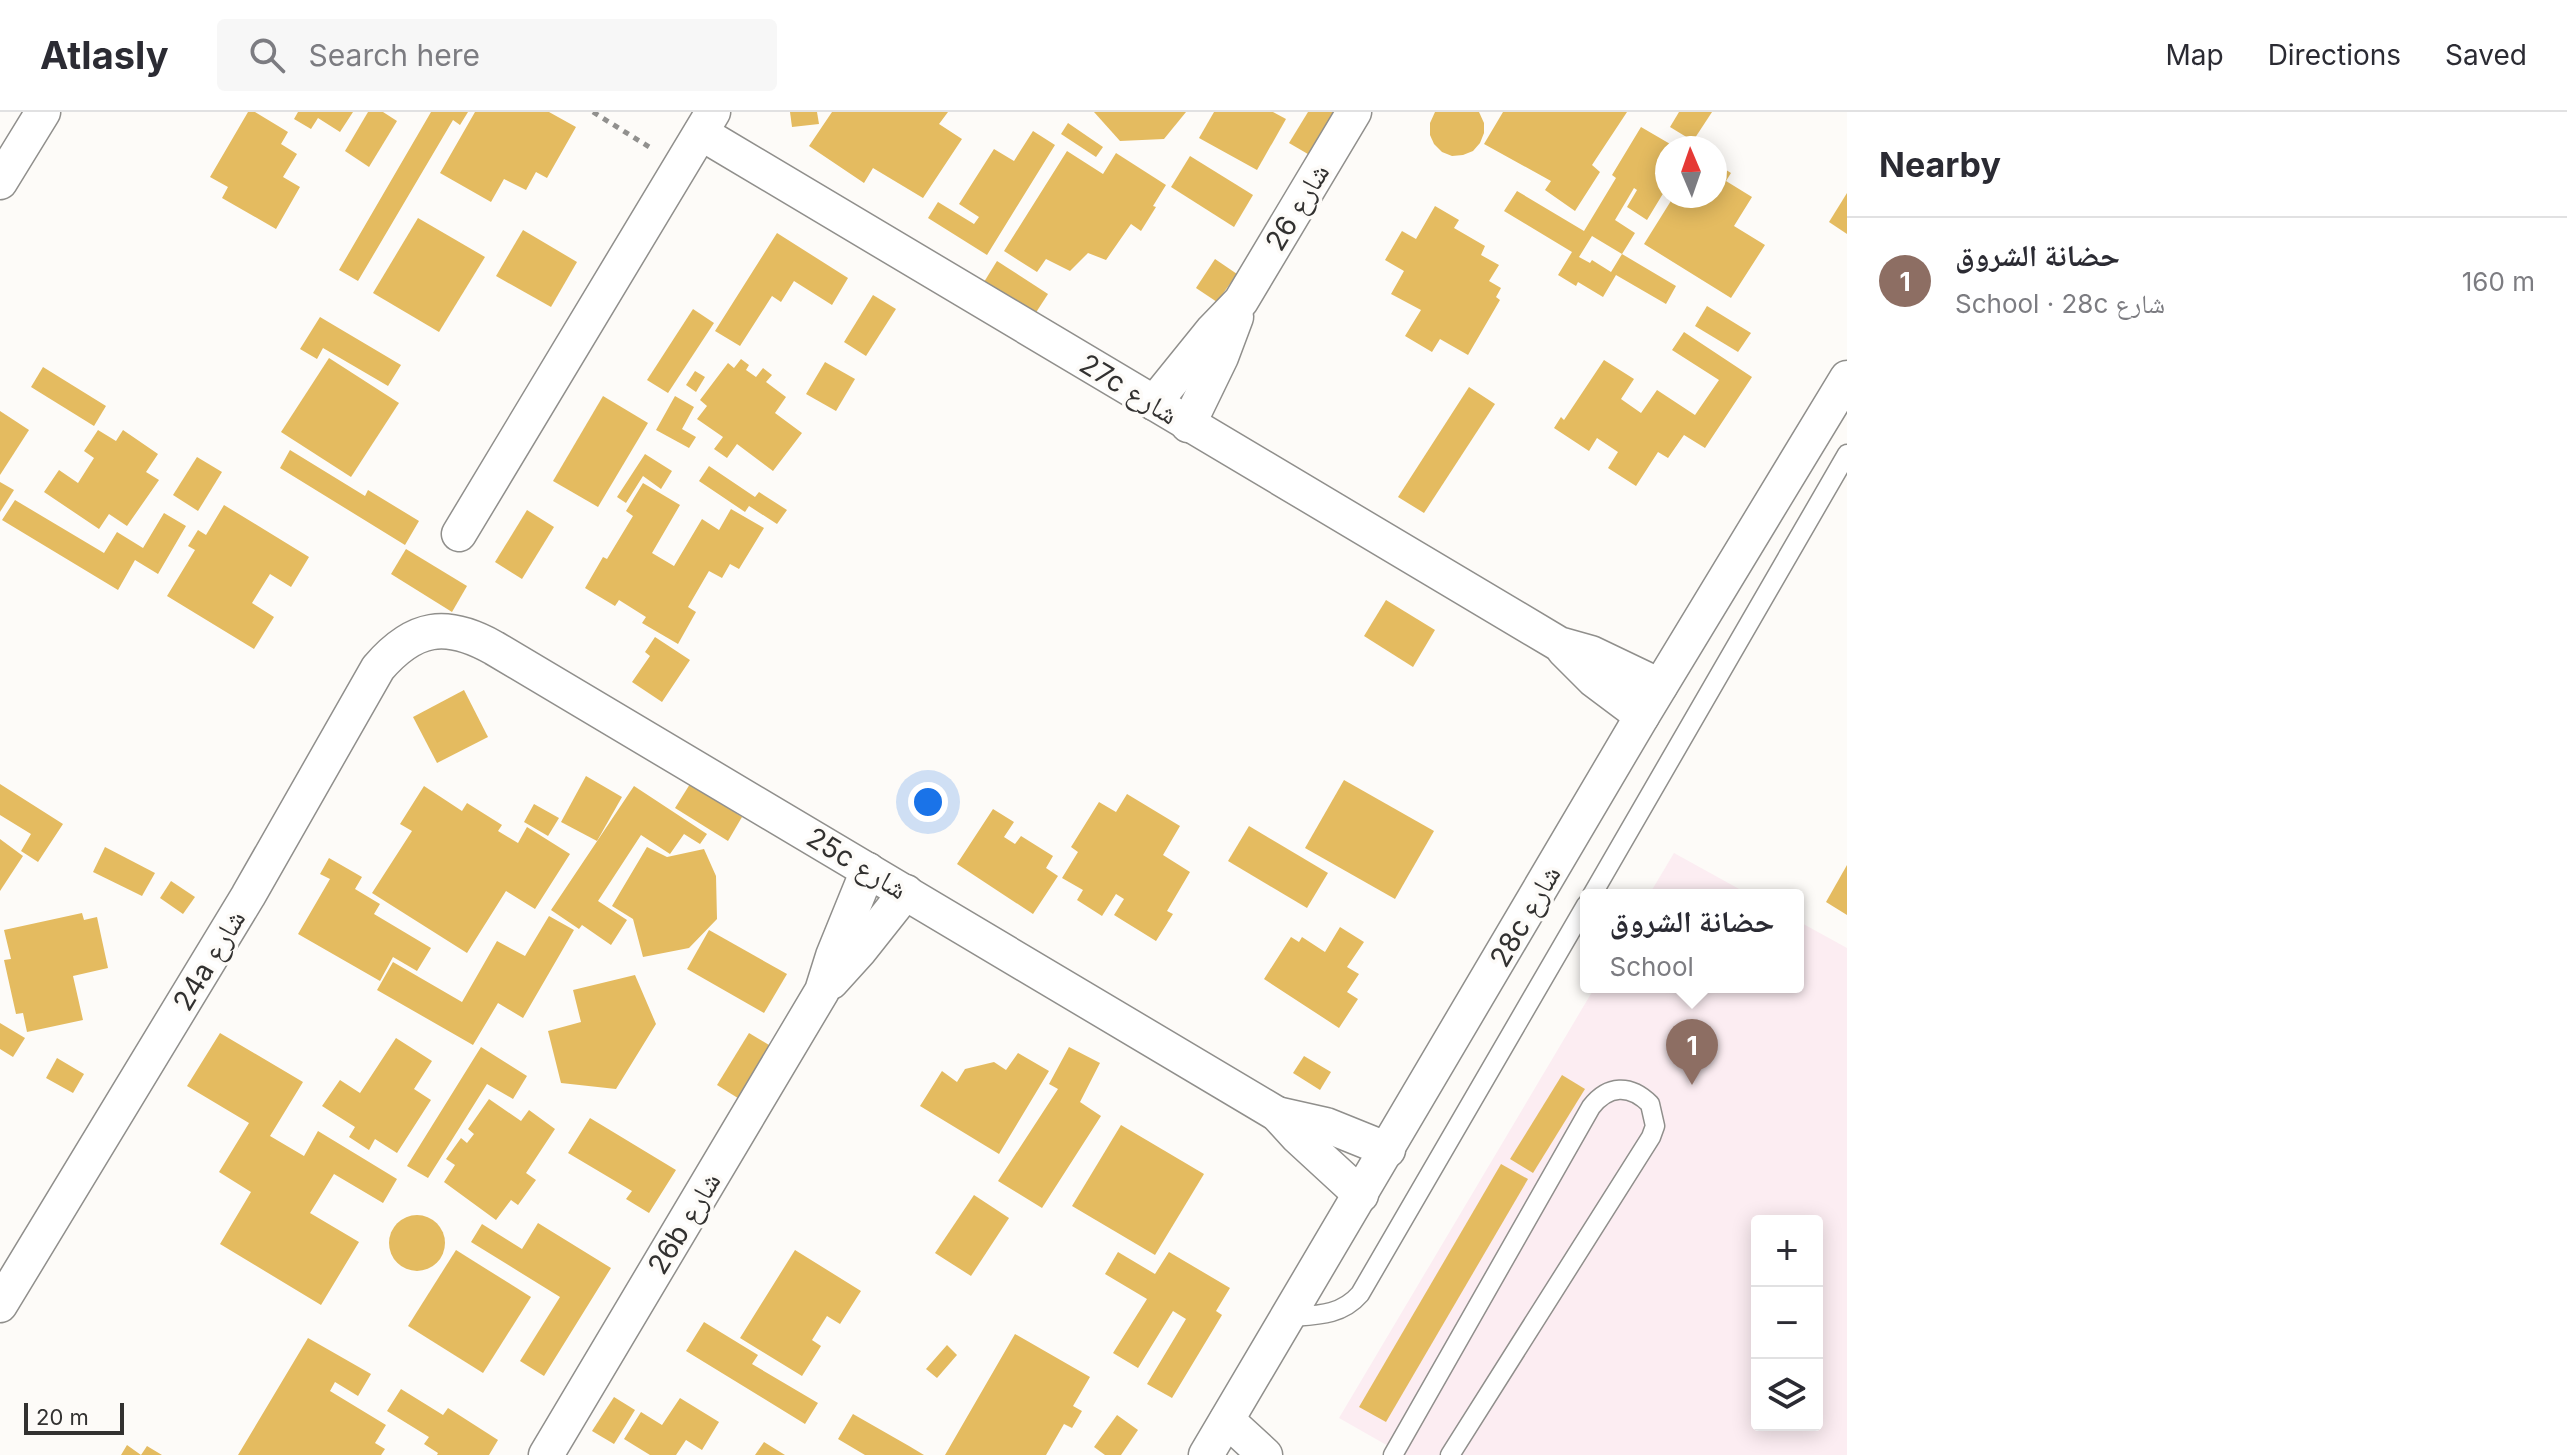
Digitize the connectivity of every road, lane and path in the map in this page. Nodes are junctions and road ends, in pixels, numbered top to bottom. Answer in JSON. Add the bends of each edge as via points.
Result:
{"nodes":[{"id":1,"x":43,"y":112,"type":"edge"},
{"id":2,"x":593,"y":112,"type":"edge"},
{"id":3,"x":1354,"y":112,"type":"edge"},
{"id":4,"x":707,"y":122,"type":"edge"},
{"id":5,"x":680,"y":167,"type":"junction"},
{"id":6,"x":0,"y":182,"type":"edge"},
{"id":7,"x":1241,"y":301,"type":"junction"},
{"id":8,"x":1842,"y":398,"type":"edge"},
{"id":9,"x":1154,"y":403,"type":"junction"},
{"id":10,"x":1188,"y":425,"type":"junction"},
{"id":11,"x":1847,"y":454,"type":"edge"},
{"id":12,"x":459,"y":534,"type":"dead end"},
{"id":13,"x":430,"y":631,"type":"joint"},
{"id":14,"x":1559,"y":644,"type":"junction"},
{"id":15,"x":1660,"y":686,"type":"junction"},
{"id":16,"x":1642,"y":716,"type":"junction"},
{"id":17,"x":868,"y":870,"type":"junction"},
{"id":18,"x":1595,"y":889,"type":"edge"},
{"id":19,"x":906,"y":892,"type":"junction"},
{"id":20,"x":1580,"y":915,"type":"edge"},
{"id":21,"x":822,"y":991,"type":"junction"},
{"id":22,"x":1277,"y":1114,"type":"junction"},
{"id":23,"x":1388,"y":1150,"type":"junction"},
{"id":24,"x":1361,"y":1195,"type":"junction"},
{"id":25,"x":0,"y":1305,"type":"edge"},
{"id":26,"x":1289,"y":1317,"type":"junction"},
{"id":27,"x":1227,"y":1420,"type":"junction"},
{"id":28,"x":546,"y":1455,"type":"edge"},
{"id":29,"x":1206,"y":1455,"type":"edge"},
{"id":30,"x":1265,"y":1455,"type":"edge"},
{"id":31,"x":1393,"y":1455,"type":"edge"},
{"id":32,"x":1450,"y":1455,"type":"edge"}],
"edges":[{"from":1,"to":6,"type":"street"},
{"from":2,"to":5,"type":"path"},
{"from":3,"to":7,"type":"street","name":"شارع 26"},
{"from":4,"to":5,"type":"street"},
{"from":4,"to":9,"type":"street","name":"27c شارع"},
{"from":5,"to":12,"type":"street"},
{"from":7,"to":9,"type":"street","name":"شارع 26"},
{"from":7,"to":10,"type":"street","name":"شارع 26"},
{"from":8,"to":15,"type":"street","name":"28c شارع"},
{"from":9,"to":10,"type":"street","name":"27c شارع"},
{"from":10,"to":14,"type":"street","name":"27c شارع"},
{"from":11,"to":18,"type":"lane"},
{"from":13,"to":17,"type":"street","name":"25c شارع","via":[[474,637]]},
{"from":13,"to":25,"type":"street","name":"24a شارع","via":[[392,652],[378,668],[248,896]]},
{"from":14,"to":15,"type":"street","name":"27c شارع"},
{"from":14,"to":16,"type":"street","name":"27c شارع","via":[[1594,680]]},
{"from":15,"to":16,"type":"street","name":"28c شارع"},
{"from":16,"to":23,"type":"street","name":"28c شارع"},
{"from":17,"to":19,"type":"street","name":"25c شارع"},
{"from":17,"to":21,"type":"street","name":"26b شارع"},
{"from":19,"to":21,"type":"street","name":"26b شارع"},
{"from":19,"to":22,"type":"street","name":"25c شارع"},
{"from":20,"to":26,"type":"lane","via":[[1360,1294],[1335,1312]]},
{"from":21,"to":28,"type":"street","name":"26b شارع"},
{"from":22,"to":23,"type":"street","name":"25c شارع","via":[[1326,1125]]},
{"from":22,"to":24,"type":"street","name":"25c شارع"},
{"from":23,"to":24,"type":"street","name":"28c شارع"},
{"from":24,"to":26,"type":"street","name":"28c شارع"},
{"from":26,"to":27,"type":"street","name":"28c شارع"},
{"from":27,"to":29,"type":"street","name":"28c شارع"},
{"from":27,"to":30,"type":"street"},
{"from":31,"to":32,"type":"lane","via":[[1591,1107],[1608,1091],[1631,1090],[1650,1104],[1655,1126],[1651,1137]]}]}
